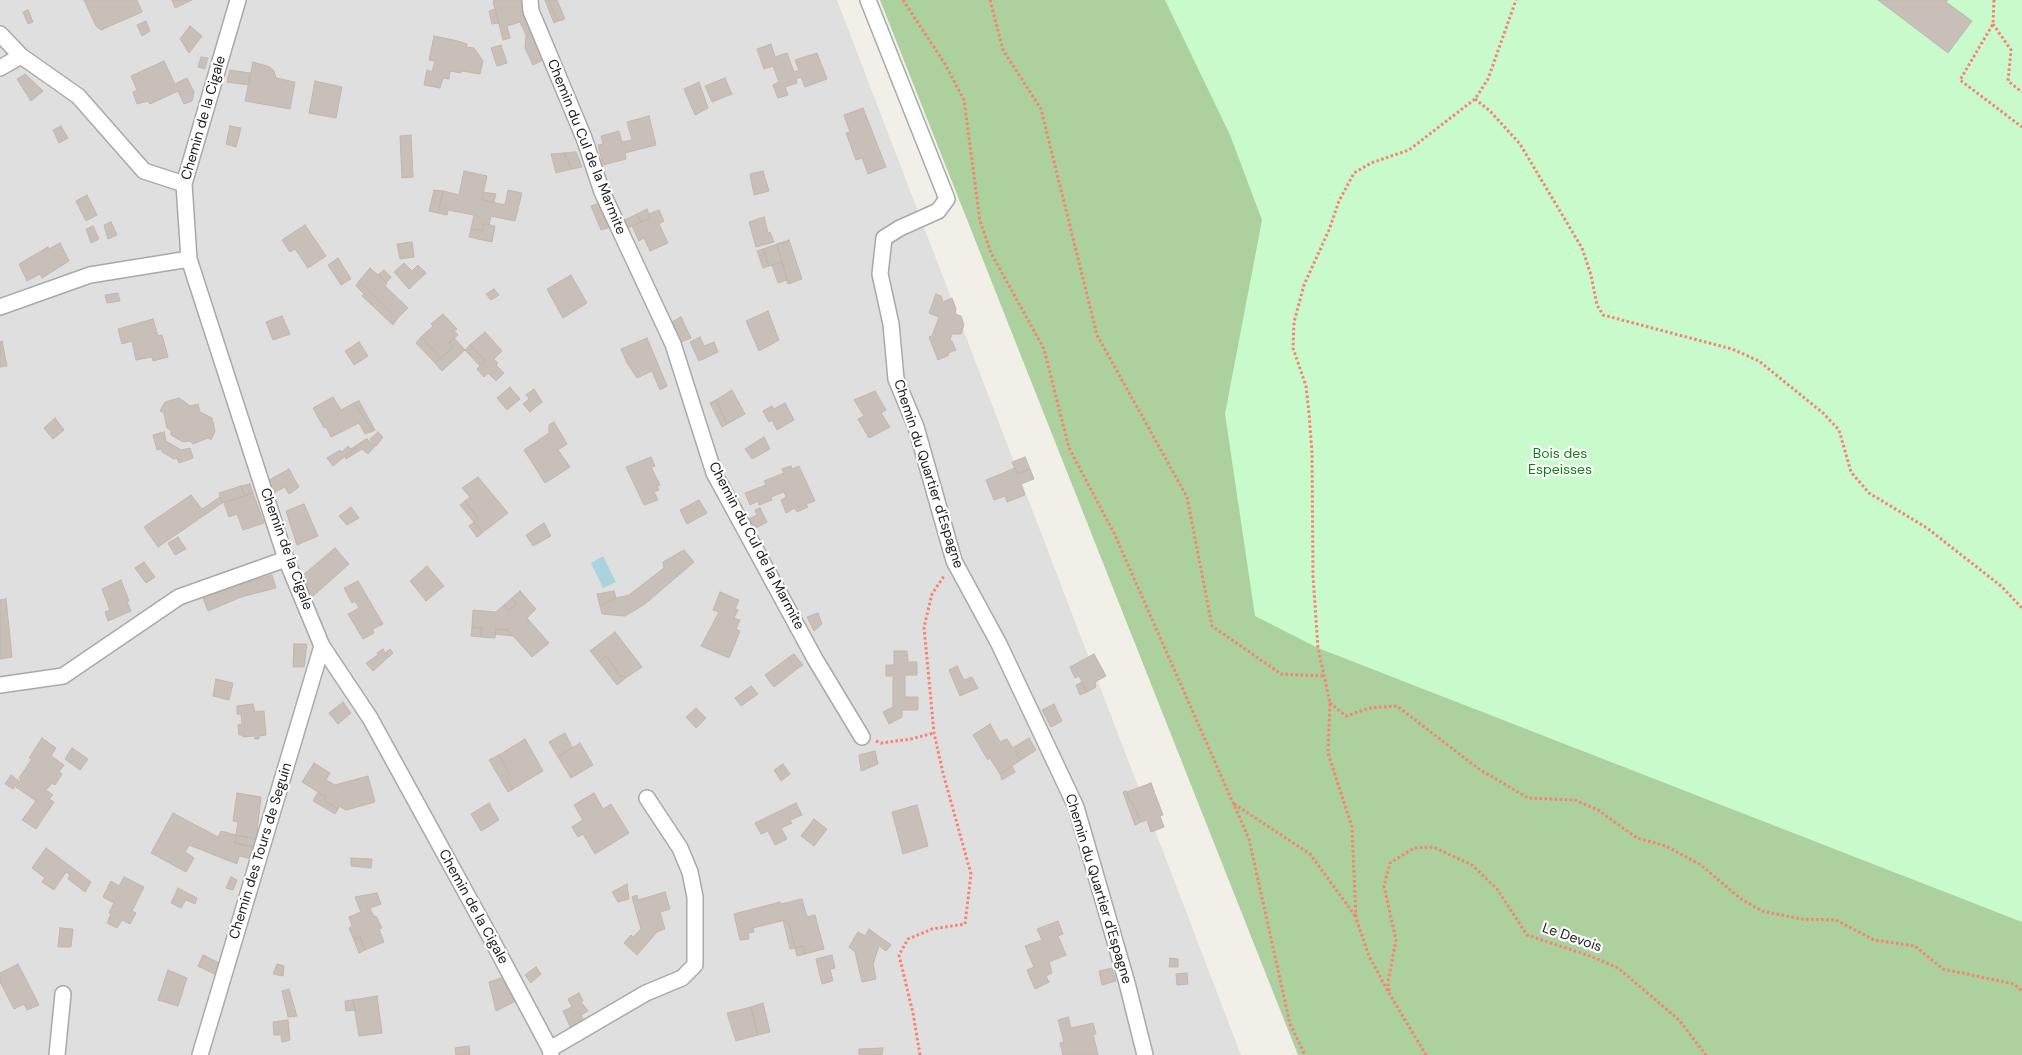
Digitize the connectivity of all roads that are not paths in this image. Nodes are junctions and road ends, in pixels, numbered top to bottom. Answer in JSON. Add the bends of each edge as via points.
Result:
{"nodes":[{"id":1,"x":238,"y":0,"type":"edge"},
{"id":2,"x":530,"y":0,"type":"edge"},
{"id":3,"x":868,"y":0,"type":"edge"},
{"id":4,"x":0,"y":34,"type":"edge"},
{"id":5,"x":21,"y":56,"type":"junction"},
{"id":6,"x":0,"y":68,"type":"edge"},
{"id":7,"x":184,"y":184,"type":"junction"},
{"id":8,"x":189,"y":259,"type":"junction"},
{"id":9,"x":0,"y":307,"type":"edge"},
{"id":10,"x":286,"y":559,"type":"junction"},
{"id":11,"x":322,"y":646,"type":"junction"},
{"id":12,"x":0,"y":685,"type":"edge"},
{"id":13,"x":862,"y":737,"type":"road end"},
{"id":14,"x":647,"y":798,"type":"dead end"},
{"id":15,"x":63,"y":994,"type":"dead end"},
{"id":16,"x":550,"y":1052,"type":"edge"},
{"id":17,"x":57,"y":1055,"type":"edge"},
{"id":18,"x":200,"y":1055,"type":"edge"},
{"id":19,"x":1145,"y":1055,"type":"edge"}],
"edges":[{"from":1,"to":7,"type":"street","name":"Chemin de la Cigale"},
{"from":2,"to":13,"type":"street","name":"Chemin du Cul de la Marmite","via":[[531,11],[584,138],[602,192],[673,344],[714,473],[815,659]]},
{"from":3,"to":19,"type":"street","name":"Chemin du Quartier d'Espagne","via":[[947,199],[938,211],[884,238],[880,274],[891,324],[896,379],[916,427],[954,562],[998,644],[1076,807]]},
{"from":4,"to":5,"type":"street"},
{"from":5,"to":6,"type":"street"},
{"from":5,"to":7,"type":"street","via":[[78,96],[144,171]]},
{"from":7,"to":8,"type":"street","name":"Chemin de la Cigale"},
{"from":8,"to":9,"type":"street","via":[[90,276]]},
{"from":8,"to":10,"type":"street","name":"Chemin de la Cigale"},
{"from":10,"to":11,"type":"street","name":"Chemin de la Cigale"},
{"from":10,"to":12,"type":"street","via":[[179,597],[63,676]]},
{"from":11,"to":16,"type":"street","name":"Chemin de la Cigale","via":[[370,718]]},
{"from":11,"to":18,"type":"street","name":"Chemin des Tours de Seguin"},
{"from":14,"to":16,"type":"street","via":[[680,848],[690,872],[695,897],[695,965],[682,978],[646,993]]},
{"from":15,"to":17,"type":"street"}]}
